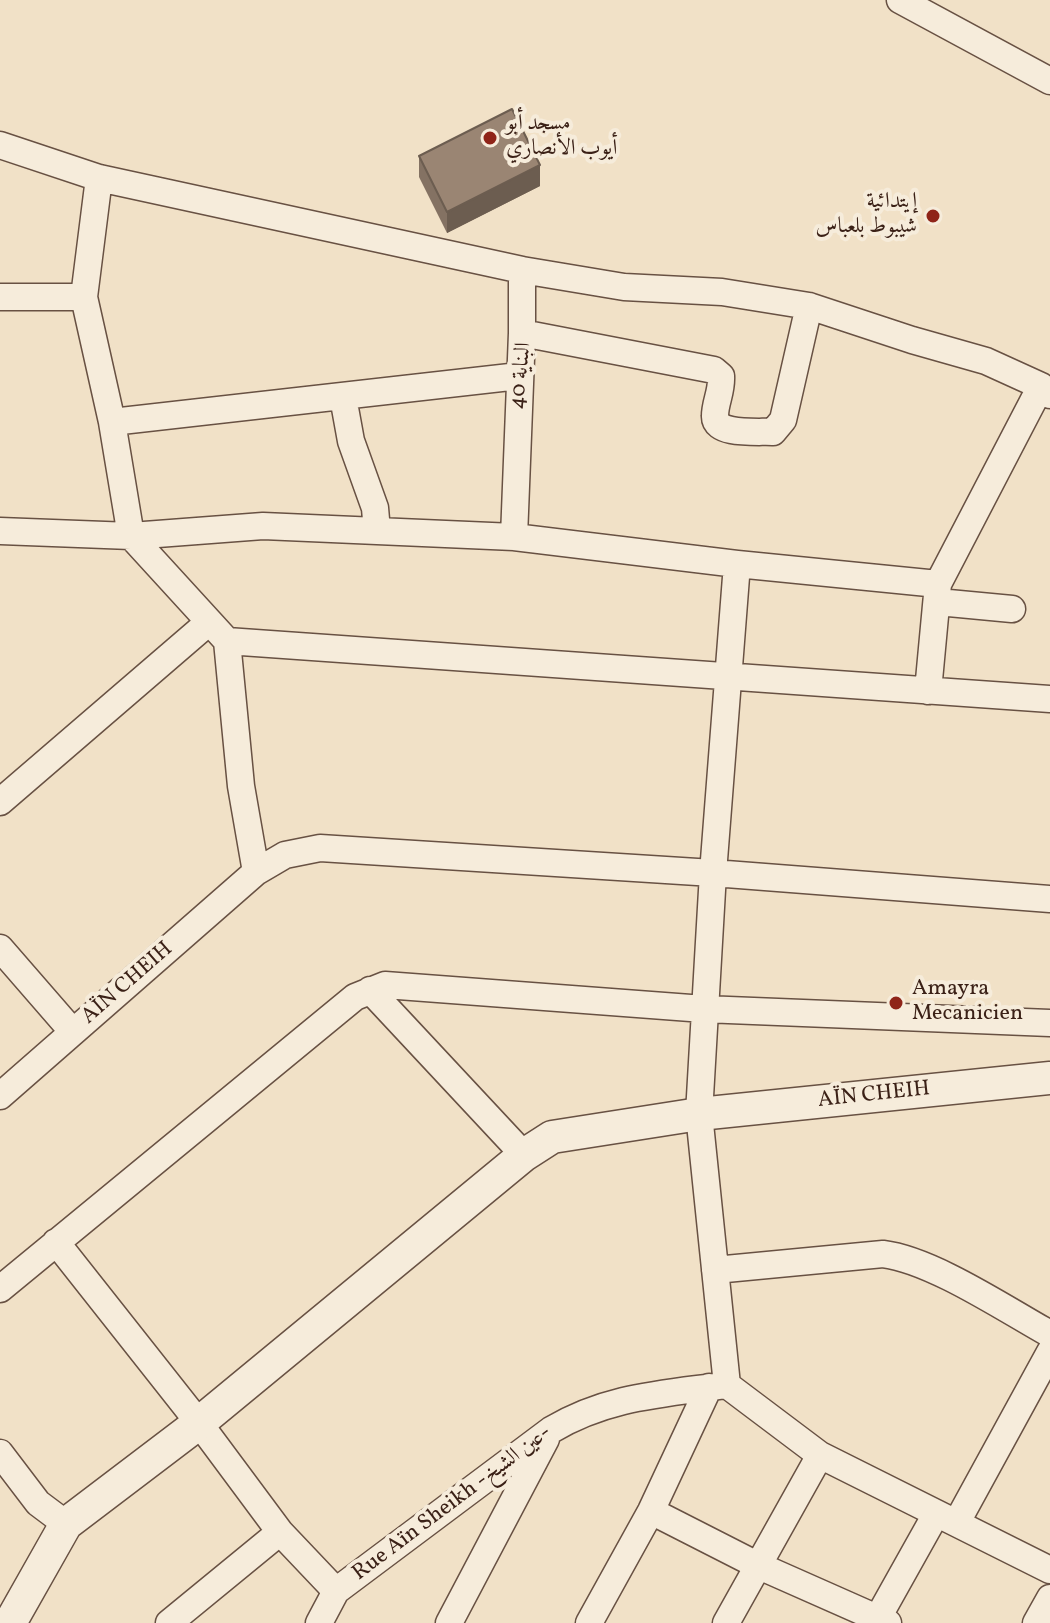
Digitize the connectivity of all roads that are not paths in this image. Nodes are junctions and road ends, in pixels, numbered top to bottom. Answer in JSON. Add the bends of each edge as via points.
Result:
{"nodes":[{"id":1,"x":900,"y":0,"type":"edge"},
{"id":2,"x":1050,"y":81,"type":"edge"},
{"id":3,"x":0,"y":145,"type":"edge"},
{"id":4,"x":99,"y":178,"type":"junction"},
{"id":5,"x":522,"y":270,"type":"junction"},
{"id":6,"x":0,"y":297,"type":"edge"},
{"id":7,"x":84,"y":297,"type":"junction"},
{"id":8,"x":809,"y":306,"type":"junction"},
{"id":9,"x":522,"y":333,"type":"junction"},
{"id":10,"x":519,"y":376,"type":"junction"},
{"id":11,"x":1045,"y":390,"type":"edge"},
{"id":12,"x":343,"y":397,"type":"junction"},
{"id":13,"x":112,"y":422,"type":"junction"},
{"id":14,"x":0,"y":531,"type":"edge"},
{"id":15,"x":377,"y":531,"type":"junction"},
{"id":16,"x":131,"y":536,"type":"junction"},
{"id":17,"x":514,"y":537,"type":"junction"},
{"id":18,"x":737,"y":564,"type":"junction"},
{"id":19,"x":938,"y":593,"type":"junction"},
{"id":20,"x":1012,"y":609,"type":"dead end"},
{"id":21,"x":218,"y":632,"type":"junction"},
{"id":22,"x":730,"y":675,"type":"junction"},
{"id":23,"x":928,"y":691,"type":"junction"},
{"id":24,"x":1050,"y":699,"type":"edge"},
{"id":25,"x":0,"y":802,"type":"edge"},
{"id":26,"x":256,"y":872,"type":"junction"},
{"id":27,"x":713,"y":873,"type":"junction"},
{"id":28,"x":1050,"y":899,"type":"edge"},
{"id":29,"x":0,"y":948,"type":"edge"},
{"id":30,"x":370,"y":990,"type":"junction"},
{"id":31,"x":704,"y":1009,"type":"junction"},
{"id":32,"x":1050,"y":1023,"type":"edge"},
{"id":33,"x":73,"y":1032,"type":"junction"},
{"id":34,"x":1050,"y":1078,"type":"edge"},
{"id":35,"x":0,"y":1096,"type":"edge"},
{"id":36,"x":699,"y":1114,"type":"junction"},
{"id":37,"x":524,"y":1155,"type":"junction"},
{"id":38,"x":56,"y":1242,"type":"junction"},
{"id":39,"x":715,"y":1270,"type":"junction"},
{"id":40,"x":0,"y":1289,"type":"edge"},
{"id":41,"x":1050,"y":1334,"type":"edge"},
{"id":42,"x":1050,"y":1352,"type":"edge"},
{"id":43,"x":718,"y":1386,"type":"junction"},
{"id":44,"x":199,"y":1423,"type":"junction"},
{"id":45,"x":551,"y":1430,"type":"junction"},
{"id":46,"x":0,"y":1453,"type":"edge"},
{"id":47,"x":820,"y":1455,"type":"junction"},
{"id":48,"x":0,"y":1482,"type":"edge"},
{"id":49,"x":38,"y":1503,"type":"junction"},
{"id":50,"x":651,"y":1511,"type":"junction"},
{"id":51,"x":947,"y":1518,"type":"junction"},
{"id":52,"x":66,"y":1524,"type":"junction"},
{"id":53,"x":280,"y":1532,"type":"junction"},
{"id":54,"x":757,"y":1565,"type":"junction"},
{"id":55,"x":1050,"y":1570,"type":"edge"},
{"id":56,"x":336,"y":1591,"type":"junction"},
{"id":57,"x":1050,"y":1598,"type":"edge"},
{"id":58,"x":880,"y":1621,"type":"edge"},
{"id":59,"x":10,"y":1623,"type":"edge"},
{"id":60,"x":169,"y":1623,"type":"edge"},
{"id":61,"x":319,"y":1623,"type":"edge"},
{"id":62,"x":449,"y":1623,"type":"edge"},
{"id":63,"x":589,"y":1623,"type":"edge"},
{"id":64,"x":726,"y":1623,"type":"edge"},
{"id":65,"x":1036,"y":1623,"type":"edge"}],
"edges":[{"from":1,"to":2,"type":"street"},
{"from":3,"to":4,"type":"street"},
{"from":4,"to":5,"type":"street"},
{"from":4,"to":7,"type":"street"},
{"from":5,"to":8,"type":"street","via":[[624,287],[722,292]]},
{"from":5,"to":9,"type":"street"},
{"from":6,"to":7,"type":"street"},
{"from":7,"to":13,"type":"street"},
{"from":8,"to":9,"type":"street","name":"البناية 40","via":[[783,420],[773,432],[726,430],[717,424],[714,417],[722,392],[721,376],[714,370]]},
{"from":8,"to":11,"type":"street","via":[[986,361]]},
{"from":9,"to":10,"type":"street","name":"البناية 40"},
{"from":10,"to":12,"type":"street"},
{"from":10,"to":17,"type":"street","name":"البناية 40"},
{"from":11,"to":19,"type":"street"},
{"from":12,"to":13,"type":"street"},
{"from":12,"to":15,"type":"street"},
{"from":13,"to":16,"type":"street"},
{"from":14,"to":16,"type":"street"},
{"from":15,"to":16,"type":"street","via":[[263,526]]},
{"from":15,"to":17,"type":"street"},
{"from":16,"to":21,"type":"street"},
{"from":17,"to":18,"type":"street"},
{"from":18,"to":19,"type":"street"},
{"from":18,"to":22,"type":"street"},
{"from":19,"to":20,"type":"street"},
{"from":19,"to":23,"type":"street"},
{"from":21,"to":22,"type":"street"},
{"from":21,"to":25,"type":"street"},
{"from":21,"to":26,"type":"street"},
{"from":22,"to":23,"type":"street"},
{"from":22,"to":27,"type":"street"},
{"from":23,"to":24,"type":"street"},
{"from":26,"to":27,"type":"street","name":"AÏN CHEIH","via":[[285,855],[320,848]]},
{"from":26,"to":33,"type":"street","name":"AÏN CHEIH"},
{"from":27,"to":28,"type":"street","name":"AÏN CHEIH"},
{"from":27,"to":31,"type":"street"},
{"from":29,"to":33,"type":"street"},
{"from":30,"to":31,"type":"street","via":[[385,985]]},
{"from":30,"to":37,"type":"street"},
{"from":30,"to":38,"type":"street"},
{"from":31,"to":32,"type":"street"},
{"from":31,"to":36,"type":"street"},
{"from":33,"to":35,"type":"street","name":"AÏN CHEIH"},
{"from":34,"to":36,"type":"street","name":"AÏN CHEIH"},
{"from":36,"to":37,"type":"street","name":"AÏN CHEIH","via":[[552,1137]]},
{"from":36,"to":39,"type":"street"},
{"from":37,"to":44,"type":"street","name":"AÏN CHEIH"},
{"from":38,"to":40,"type":"street"},
{"from":38,"to":44,"type":"street","name":"Rue Aïn Sheikh -عين الشيخ-"},
{"from":39,"to":41,"type":"street","via":[[901,1256]]},
{"from":39,"to":43,"type":"street"},
{"from":42,"to":51,"type":"street"},
{"from":43,"to":45,"type":"street","name":"Rue Aïn Sheikh -عين الشيخ-","via":[[628,1398],[576,1415]]},
{"from":43,"to":47,"type":"street"},
{"from":43,"to":50,"type":"street"},
{"from":44,"to":52,"type":"street","name":"AÏN CHEIH"},
{"from":44,"to":53,"type":"street","name":"Rue Aïn Sheikh -عين الشيخ-"},
{"from":45,"to":56,"type":"street","name":"Rue Aïn Sheikh -عين الشيخ-"},
{"from":45,"to":62,"type":"street"},
{"from":46,"to":49,"type":"street"},
{"from":47,"to":51,"type":"street"},
{"from":47,"to":54,"type":"street"},
{"from":48,"to":49,"type":"street"},
{"from":49,"to":52,"type":"street"},
{"from":50,"to":54,"type":"street"},
{"from":50,"to":63,"type":"street"},
{"from":51,"to":55,"type":"street"},
{"from":51,"to":58,"type":"street"},
{"from":52,"to":59,"type":"street"},
{"from":53,"to":56,"type":"street","name":"Rue Aïn Sheikh -عين الشيخ-"},
{"from":53,"to":60,"type":"street"},
{"from":54,"to":58,"type":"street"},
{"from":54,"to":64,"type":"street"},
{"from":56,"to":61,"type":"street"},
{"from":57,"to":65,"type":"street"}]}
